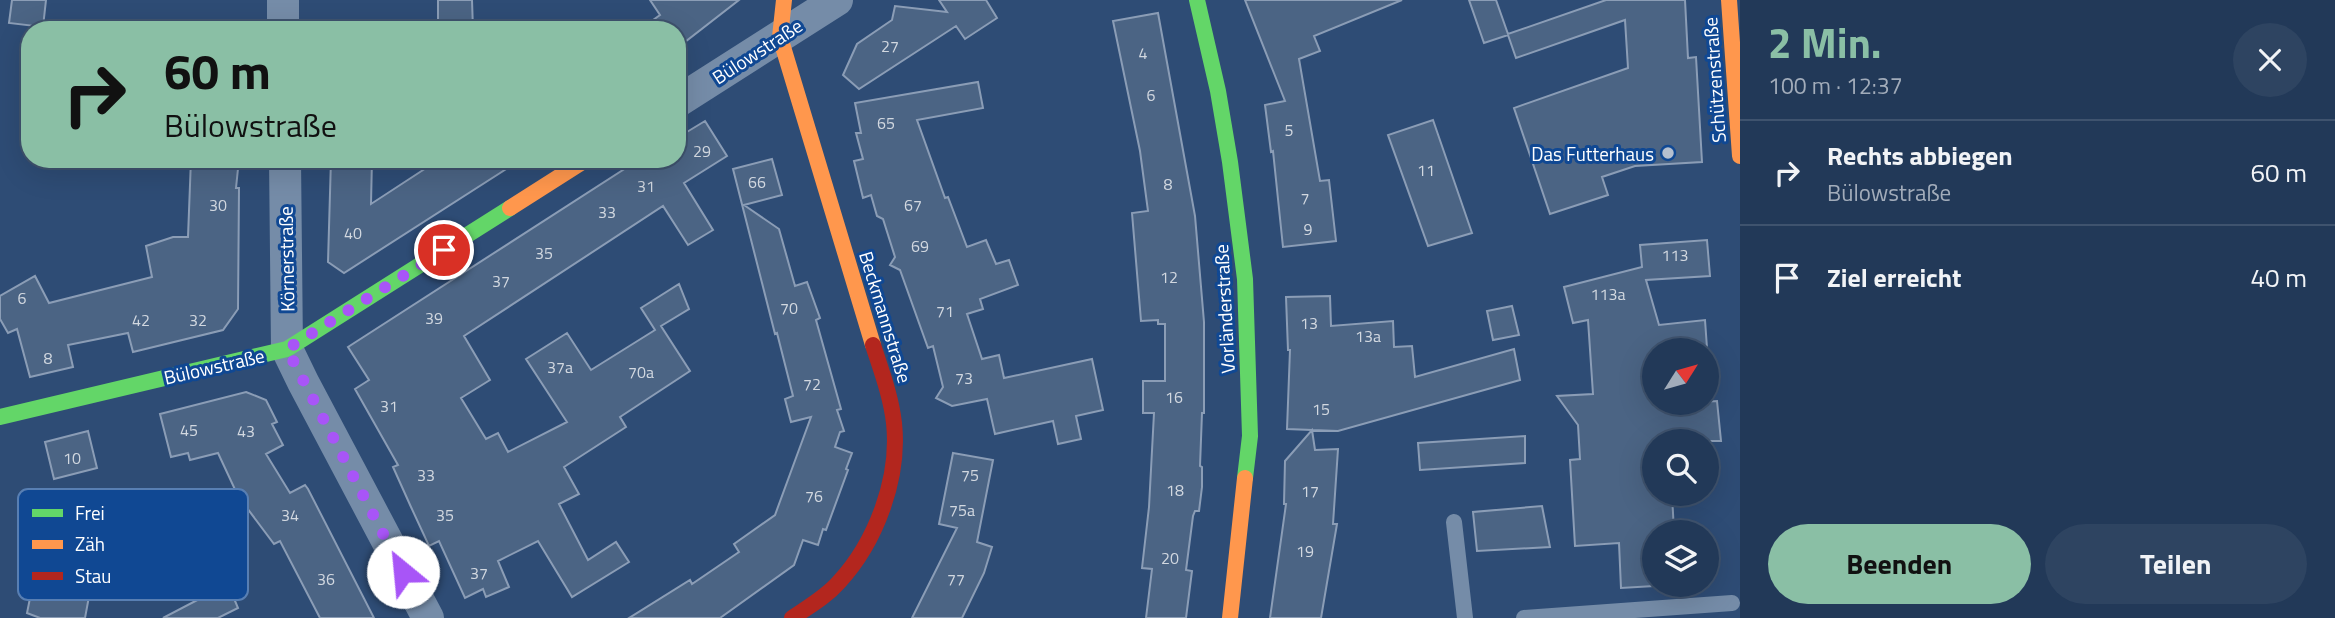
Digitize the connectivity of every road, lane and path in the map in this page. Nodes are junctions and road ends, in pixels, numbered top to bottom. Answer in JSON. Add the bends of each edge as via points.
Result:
{"nodes":[{"id":1,"x":283,"y":0,"type":"edge"},
{"id":2,"x":784,"y":0,"type":"edge"},
{"id":3,"x":837,"y":0,"type":"edge"},
{"id":4,"x":1197,"y":0,"type":"edge"},
{"id":5,"x":1729,"y":0,"type":"edge"},
{"id":6,"x":284,"y":21,"type":"edge"},
{"id":7,"x":780,"y":37,"type":"junction"},
{"id":8,"x":686,"y":96,"type":"edge"},
{"id":9,"x":1740,"y":156,"type":"edge"},
{"id":10,"x":285,"y":168,"type":"edge"},
{"id":11,"x":573,"y":168,"type":"edge"},
{"id":12,"x":287,"y":349,"type":"junction"},
{"id":13,"x":0,"y":417,"type":"edge"},
{"id":14,"x":1454,"y":522,"type":"dead end"},
{"id":15,"x":1732,"y":603,"type":"dead end"},
{"id":16,"x":428,"y":618,"type":"edge"},
{"id":17,"x":792,"y":618,"type":"edge"},
{"id":18,"x":1230,"y":618,"type":"edge"},
{"id":19,"x":1465,"y":618,"type":"edge"},
{"id":20,"x":1524,"y":618,"type":"edge"}],
"edges":[{"from":1,"to":6,"type":"street"},
{"from":2,"to":7,"type":"street","name":"Beckmannstraße"},
{"from":3,"to":7,"type":"street","name":"Bülowstraße"},
{"from":4,"to":18,"type":"street","name":"Vorländerstraße","via":[[1218,91],[1245,279],[1250,436]]},
{"from":5,"to":9,"type":"street","name":"Schützenstraße"},
{"from":7,"to":8,"type":"street","name":"Bülowstraße"},
{"from":7,"to":17,"type":"street","name":"Beckmannstraße","via":[[894,425],[891,464],[868,541],[840,581]]},
{"from":10,"to":12,"type":"street","name":"Körnerstraße"},
{"from":11,"to":12,"type":"street","name":"Bülowstraße"},
{"from":12,"to":13,"type":"street","name":"Bülowstraße"},
{"from":12,"to":16,"type":"street","name":"Körnerstraße"},
{"from":14,"to":19,"type":"lane"},
{"from":15,"to":20,"type":"lane"}]}
